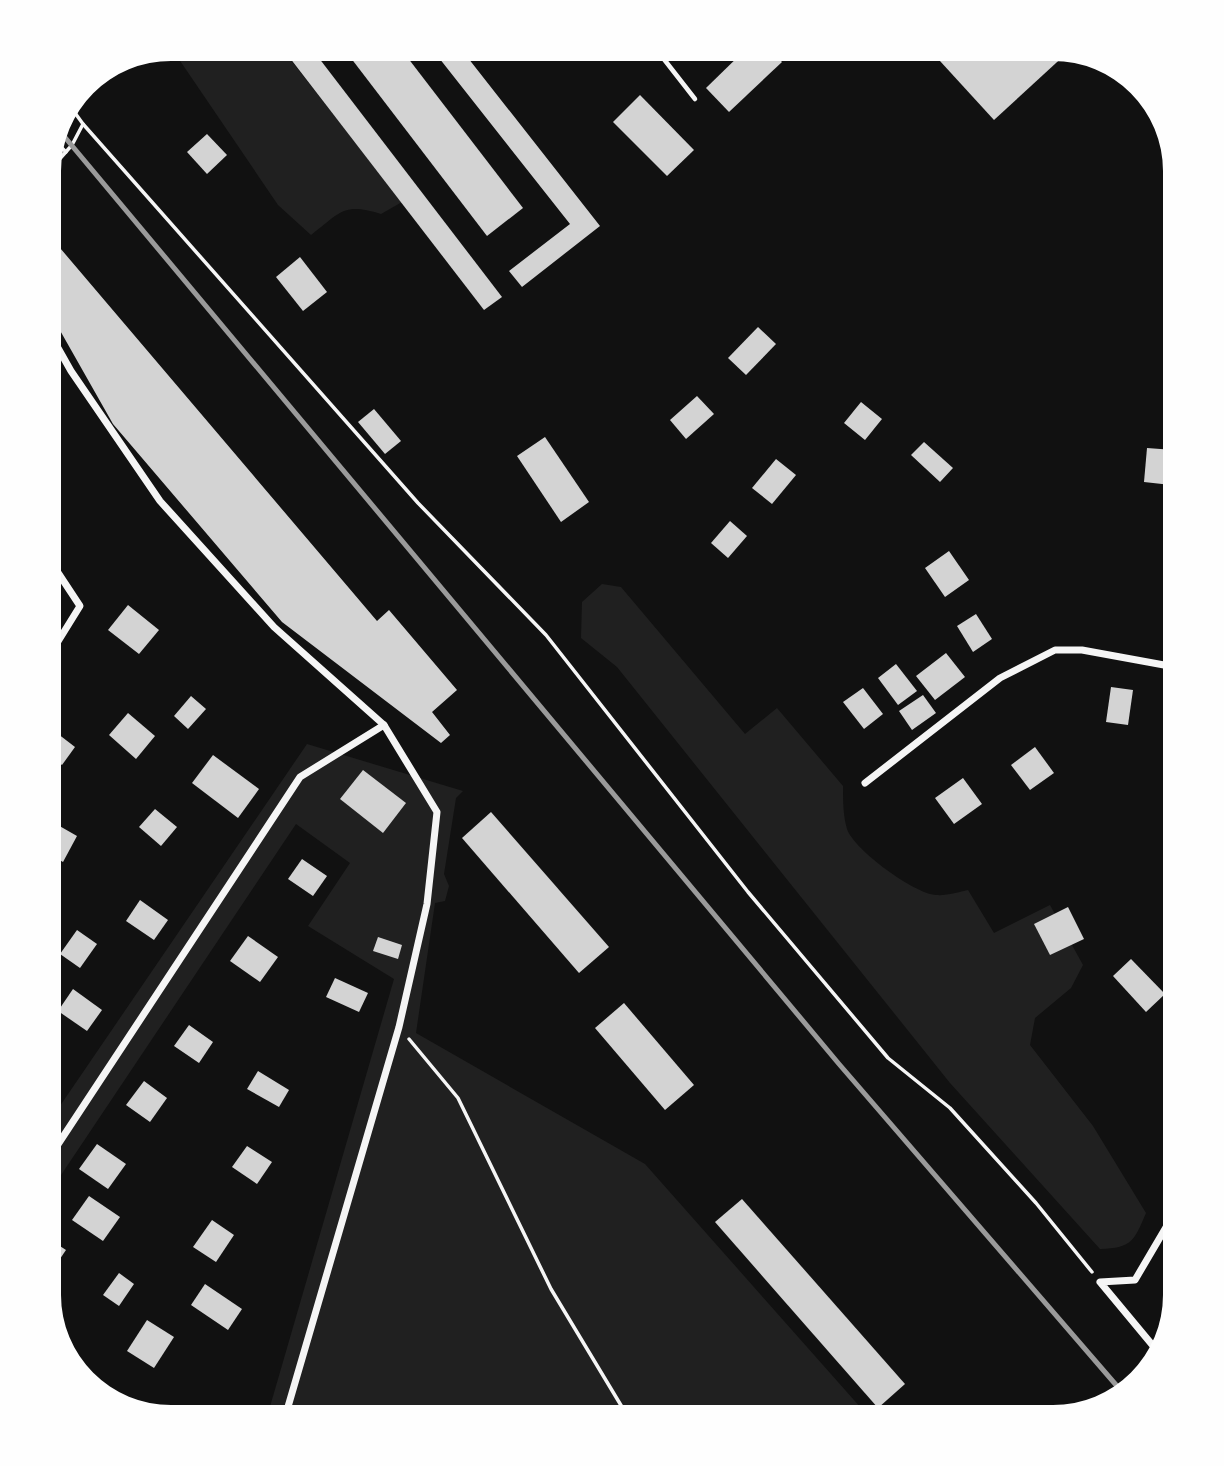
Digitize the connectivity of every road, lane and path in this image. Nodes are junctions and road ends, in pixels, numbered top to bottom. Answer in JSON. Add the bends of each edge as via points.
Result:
{"nodes":[{"id":1,"x":665,"y":61,"type":"edge"},
{"id":2,"x":695,"y":99,"type":"dead end"},
{"id":3,"x":77,"y":116,"type":"edge"},
{"id":4,"x":83,"y":124,"type":"junction"},
{"id":5,"x":64,"y":150,"type":"edge"},
{"id":6,"x":66,"y":153,"type":"junction"},
{"id":7,"x":62,"y":157,"type":"edge"},
{"id":8,"x":61,"y":353,"type":"edge"},
{"id":9,"x":61,"y":577,"type":"edge"},
{"id":10,"x":61,"y":637,"type":"edge"},
{"id":11,"x":1163,"y":665,"type":"edge"},
{"id":12,"x":384,"y":724,"type":"junction"},
{"id":13,"x":865,"y":783,"type":"dead end"},
{"id":14,"x":399,"y":1027,"type":"junction"},
{"id":15,"x":61,"y":1140,"type":"edge"},
{"id":16,"x":1163,"y":1232,"type":"edge"},
{"id":17,"x":1100,"y":1282,"type":"junction"},
{"id":18,"x":1151,"y":1343,"type":"edge"},
{"id":19,"x":289,"y":1405,"type":"edge"},
{"id":20,"x":621,"y":1405,"type":"edge"}],
"edges":[{"from":1,"to":2,"type":"lane"},
{"from":3,"to":4,"type":"path"},
{"from":4,"to":6,"type":"path"},
{"from":4,"to":17,"type":"path","via":[[418,503],[546,635],[748,892],[888,1058],[950,1108]]},
{"from":5,"to":6,"type":"path"},
{"from":6,"to":7,"type":"path"},
{"from":8,"to":12,"type":"street","via":[[160,501],[274,627]]},
{"from":9,"to":10,"type":"street","via":[[80,606]]},
{"from":11,"to":13,"type":"street","via":[[1082,650],[1055,650],[1000,678]]},
{"from":12,"to":14,"type":"street","via":[[437,812],[427,904]]},
{"from":12,"to":15,"type":"street","via":[[300,777]]},
{"from":14,"to":19,"type":"street"},
{"from":14,"to":20,"type":"path","via":[[458,1098],[551,1289]]},
{"from":16,"to":17,"type":"street","via":[[1135,1280]]},
{"from":17,"to":18,"type":"street"}]}
